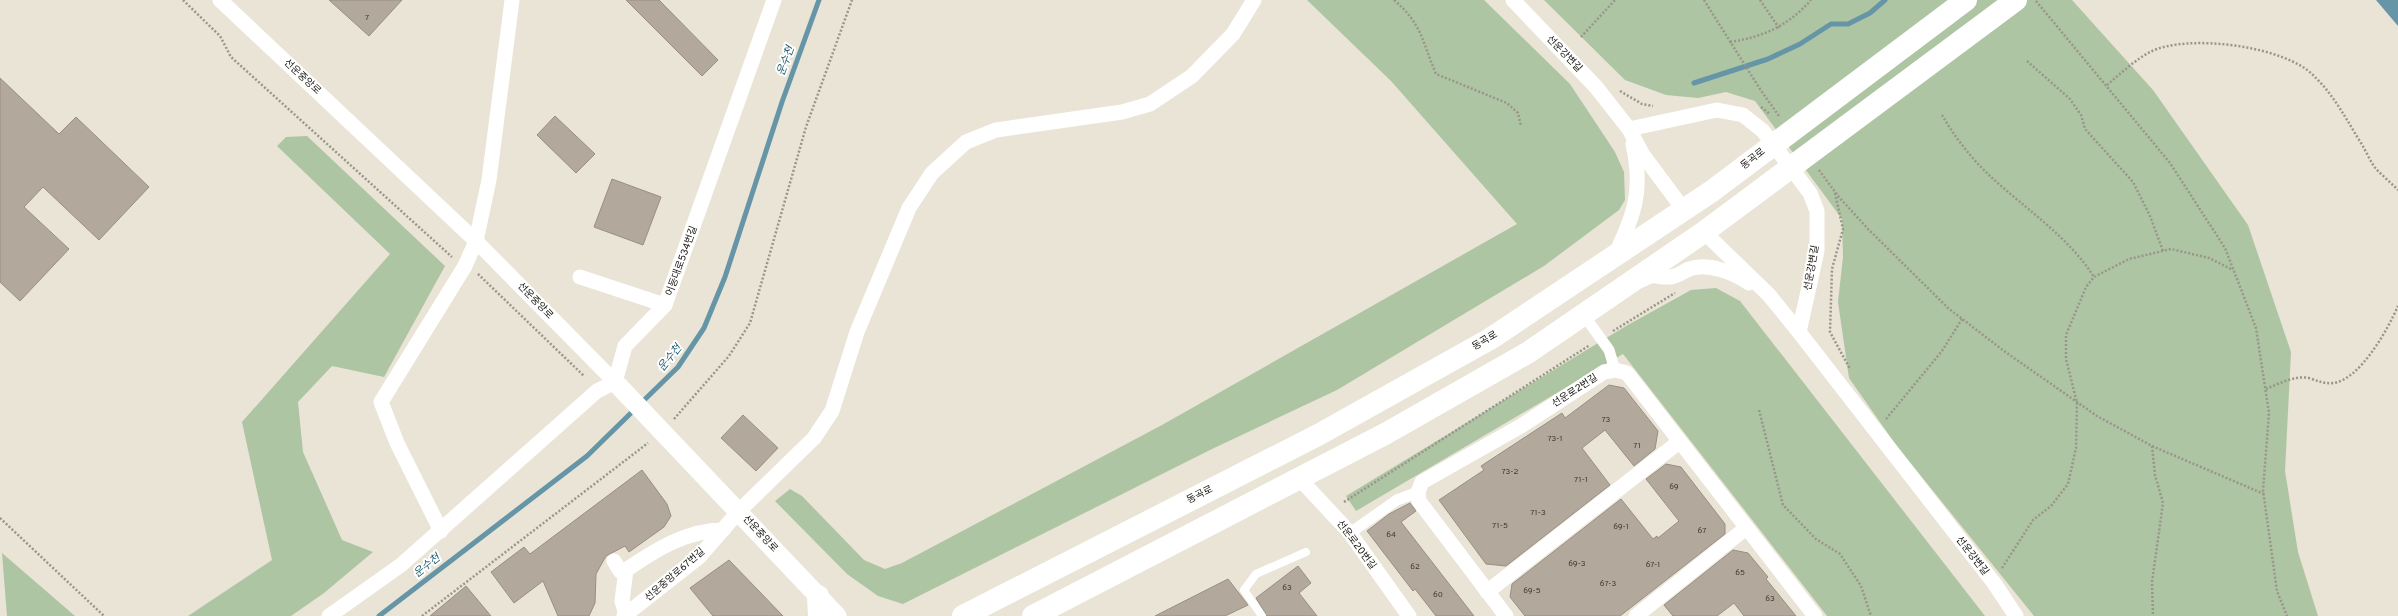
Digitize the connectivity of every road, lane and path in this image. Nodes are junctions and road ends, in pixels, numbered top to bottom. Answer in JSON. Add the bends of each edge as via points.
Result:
{"nodes":[{"id":1,"x":183,"y":0,"type":"edge"},
{"id":2,"x":220,"y":0,"type":"edge"},
{"id":3,"x":512,"y":0,"type":"edge"},
{"id":4,"x":774,"y":0,"type":"edge"},
{"id":5,"x":852,"y":0,"type":"edge"},
{"id":6,"x":1254,"y":0,"type":"edge"},
{"id":7,"x":1394,"y":0,"type":"edge"},
{"id":8,"x":1513,"y":0,"type":"edge"},
{"id":9,"x":1615,"y":0,"type":"edge"},
{"id":10,"x":1704,"y":0,"type":"edge"},
{"id":11,"x":1760,"y":0,"type":"edge"},
{"id":12,"x":1811,"y":0,"type":"edge"},
{"id":13,"x":1966,"y":0,"type":"edge"},
{"id":14,"x":2016,"y":0,"type":"edge"},
{"id":15,"x":2034,"y":0,"type":"edge"},
{"id":16,"x":1779,"y":28,"type":"junction"},
{"id":17,"x":1581,"y":37,"type":"dead end"},
{"id":18,"x":1730,"y":42,"type":"junction"},
{"id":19,"x":2027,"y":61,"type":"dead end"},
{"id":20,"x":2107,"y":85,"type":"junction"},
{"id":21,"x":1617,"y":89,"type":"dead end"},
{"id":22,"x":1758,"y":106,"type":"dead end"},
{"id":23,"x":1660,"y":108,"type":"dead end"},
{"id":24,"x":1770,"y":115,"type":"dead end"},
{"id":25,"x":1942,"y":115,"type":"dead end"},
{"id":26,"x":1783,"y":121,"type":"dead end"},
{"id":27,"x":1521,"y":126,"type":"dead end"},
{"id":28,"x":1629,"y":129,"type":"junction"},
{"id":29,"x":1816,"y":167,"type":"dead end"},
{"id":30,"x":2398,"y":190,"type":"edge"},
{"id":31,"x":1835,"y":192,"type":"junction"},
{"id":32,"x":1684,"y":210,"type":"junction"},
{"id":33,"x":1704,"y":232,"type":"junction"},
{"id":34,"x":476,"y":241,"type":"junction"},
{"id":35,"x":2163,"y":250,"type":"junction"},
{"id":36,"x":1614,"y":257,"type":"junction"},
{"id":37,"x":465,"y":266,"type":"junction"},
{"id":38,"x":2234,"y":271,"type":"junction"},
{"id":39,"x":580,"y":277,"type":"dead end"},
{"id":40,"x":2094,"y":277,"type":"junction"},
{"id":41,"x":1678,"y":292,"type":"dead end"},
{"id":42,"x":1610,"y":295,"type":"junction"},
{"id":43,"x":1769,"y":295,"type":"junction"},
{"id":44,"x":665,"y":305,"type":"junction"},
{"id":45,"x":2398,"y":306,"type":"edge"},
{"id":46,"x":1583,"y":314,"type":"junction"},
{"id":47,"x":1962,"y":319,"type":"junction"},
{"id":48,"x":1800,"y":332,"type":"junction"},
{"id":49,"x":1601,"y":339,"type":"junction"},
{"id":50,"x":1615,"y":370,"type":"junction"},
{"id":51,"x":1853,"y":376,"type":"dead end"},
{"id":52,"x":618,"y":385,"type":"junction"},
{"id":53,"x":2266,"y":389,"type":"junction"},
{"id":54,"x":597,"y":391,"type":"junction"},
{"id":55,"x":2076,"y":402,"type":"junction"},
{"id":56,"x":1759,"y":410,"type":"dead end"},
{"id":57,"x":1880,"y":415,"type":"dead end"},
{"id":58,"x":659,"y":428,"type":"junction"},
{"id":59,"x":1679,"y":442,"type":"junction"},
{"id":60,"x":2152,"y":446,"type":"junction"},
{"id":61,"x":1298,"y":477,"type":"junction"},
{"id":62,"x":1418,"y":492,"type":"junction"},
{"id":63,"x":2264,"y":494,"type":"junction"},
{"id":64,"x":1344,"y":502,"type":"dead end"},
{"id":65,"x":739,"y":511,"type":"junction"},
{"id":66,"x":0,"y":518,"type":"edge"},
{"id":67,"x":1746,"y":528,"type":"junction"},
{"id":68,"x":441,"y":530,"type":"junction"},
{"id":69,"x":723,"y":530,"type":"junction"},
{"id":70,"x":1350,"y":533,"type":"junction"},
{"id":71,"x":1306,"y":552,"type":"dead end"},
{"id":72,"x":614,"y":561,"type":"dead end"},
{"id":73,"x":1995,"y":566,"type":"dead end"},
{"id":74,"x":626,"y":570,"type":"junction"},
{"id":75,"x":1487,"y":592,"type":"junction"},
{"id":76,"x":818,"y":606,"type":"edge"},
{"id":77,"x":625,"y":615,"type":"edge"},
{"id":78,"x":104,"y":616,"type":"edge"},
{"id":79,"x":329,"y":616,"type":"edge"},
{"id":80,"x":422,"y":616,"type":"edge"},
{"id":81,"x":837,"y":616,"type":"edge"},
{"id":82,"x":963,"y":616,"type":"edge"},
{"id":83,"x":1033,"y":616,"type":"edge"},
{"id":84,"x":1262,"y":616,"type":"edge"},
{"id":85,"x":1409,"y":616,"type":"edge"},
{"id":86,"x":1506,"y":616,"type":"edge"},
{"id":87,"x":1636,"y":616,"type":"edge"},
{"id":88,"x":1815,"y":616,"type":"edge"},
{"id":89,"x":1871,"y":616,"type":"edge"},
{"id":90,"x":2016,"y":616,"type":"edge"},
{"id":91,"x":2153,"y":616,"type":"edge"},
{"id":92,"x":2287,"y":616,"type":"edge"}],
"edges":[{"from":1,"to":37,"type":"path","via":[[220,36],[231,57],[450,256]]},
{"from":2,"to":34,"type":"street","name":"선운중앙로"},
{"from":3,"to":34,"type":"street","via":[[489,180]]},
{"from":4,"to":44,"type":"street","name":"어등대로534번길"},
{"from":5,"to":58,"type":"path","via":[[806,127],[750,323],[729,356]]},
{"from":6,"to":65,"type":"street","name":"선운중앙로67번길","via":[[1233,34],[1192,76],[1150,104],[1122,112],[996,130],[966,142],[937,168],[908,208],[857,332],[832,411],[814,438]]},
{"from":7,"to":27,"type":"path","via":[[1407,11],[1419,28],[1436,74],[1507,103],[1518,113]]},
{"from":8,"to":28,"type":"street","name":"선운강변길","via":[[1596,87]]},
{"from":9,"to":17,"type":"path"},
{"from":10,"to":18,"type":"path"},
{"from":11,"to":16,"type":"path"},
{"from":12,"to":16,"type":"path"},
{"from":13,"to":32,"type":"main road","name":"동곡로"},
{"from":14,"to":33,"type":"main road"},
{"from":15,"to":20,"type":"path"},
{"from":16,"to":18,"type":"path","via":[[1751,39]]},
{"from":18,"to":26,"type":"path"},
{"from":19,"to":35,"type":"path","via":[[2070,98],[2082,116],[2085,128],[2133,182]]},
{"from":20,"to":30,"type":"path","via":[[2151,51],[2165,47],[2208,42],[2228,43],[2288,60],[2306,67],[2329,92],[2376,168]]},
{"from":20,"to":38,"type":"path","via":[[2194,197],[2225,248]]},
{"from":21,"to":23,"type":"path","via":[[1642,104]]},
{"from":22,"to":24,"type":"path","via":[[1766,109]]},
{"from":25,"to":40,"type":"path","via":[[1950,130],[1987,174],[2074,252]]},
{"from":28,"to":32,"type":"street","via":[[1643,155]]},
{"from":28,"to":36,"type":"street","via":[[1638,190],[1627,230]]},
{"from":28,"to":48,"type":"street","name":"선운강변길","via":[[1717,110],[1743,114],[1763,132],[1810,193],[1817,211],[1817,251]]},
{"from":29,"to":31,"type":"path"},
{"from":31,"to":47,"type":"path","via":[[1868,229]]},
{"from":31,"to":51,"type":"path","via":[[1843,229],[1832,269],[1830,332]]},
{"from":32,"to":36,"type":"main road","name":"동곡로"},
{"from":33,"to":42,"type":"main road"},
{"from":33,"to":43,"type":"street"},
{"from":34,"to":37,"type":"street"},
{"from":34,"to":52,"type":"street","name":"선운중앙로"},
{"from":35,"to":38,"type":"path","via":[[2171,249],[2209,258]]},
{"from":35,"to":40,"type":"path","via":[[2129,259]]},
{"from":36,"to":82,"type":"main road","name":"동곡로","via":[[1490,339],[1318,435]]},
{"from":37,"to":54,"type":"path","via":[[482,276],[592,383]]},
{"from":37,"to":68,"type":"street","via":[[381,402],[397,443]]},
{"from":38,"to":53,"type":"path","via":[[2256,328]]},
{"from":39,"to":44,"type":"street"},
{"from":40,"to":55,"type":"path","via":[[2086,287],[2066,335],[2066,359]]},
{"from":41,"to":49,"type":"path"},
{"from":42,"to":43,"type":"street","via":[[1653,274],[1668,277],[1680,275],[1690,269],[1704,268],[1724,270],[1739,276]]},
{"from":42,"to":46,"type":"main road"},
{"from":43,"to":48,"type":"street"},
{"from":44,"to":52,"type":"street","name":"어등대로534번길","via":[[625,346]]},
{"from":45,"to":53,"type":"path","via":[[2390,326],[2361,365],[2342,381],[2326,383],[2298,378]]},
{"from":46,"to":49,"type":"street"},
{"from":46,"to":61,"type":"main road","via":[[1529,352],[1385,434]]},
{"from":47,"to":55,"type":"path"},
{"from":47,"to":57,"type":"path","via":[[1942,351],[1884,421]]},
{"from":48,"to":90,"type":"street","name":"선운강변길","via":[[1994,583]]},
{"from":49,"to":50,"type":"street","via":[[1609,350]]},
{"from":49,"to":64,"type":"path"},
{"from":50,"to":59,"type":"street","via":[[1627,373]]},
{"from":50,"to":62,"type":"street","name":"선운로2번길","via":[[1604,372],[1521,426],[1422,482]]},
{"from":52,"to":54,"type":"street"},
{"from":52,"to":58,"type":"street","name":"선운중앙로"},
{"from":53,"to":63,"type":"path","via":[[2269,413]]},
{"from":54,"to":68,"type":"street"},
{"from":55,"to":60,"type":"path"},
{"from":55,"to":73,"type":"path","via":[[2076,448],[2068,484],[2051,506],[2033,520],[2000,572]]},
{"from":56,"to":89,"type":"path","via":[[1783,505],[1816,539],[1840,554],[1861,586]]},
{"from":58,"to":65,"type":"street","name":"선운중앙로"},
{"from":58,"to":80,"type":"path"},
{"from":59,"to":67,"type":"street"},
{"from":59,"to":75,"type":"street"},
{"from":60,"to":63,"type":"path"},
{"from":60,"to":91,"type":"path","via":[[2155,476],[2163,503],[2152,582]]},
{"from":61,"to":70,"type":"street","name":"선운로20번길"},
{"from":61,"to":83,"type":"main road"},
{"from":62,"to":70,"type":"street","via":[[1397,500]]},
{"from":62,"to":75,"type":"street","via":[[1420,501]]},
{"from":63,"to":92,"type":"path","via":[[2277,591]]},
{"from":65,"to":69,"type":"street","name":"선운중앙로67번길"},
{"from":65,"to":76,"type":"street","name":"선운중앙로"},
{"from":66,"to":78,"type":"path"},
{"from":67,"to":87,"type":"street"},
{"from":67,"to":88,"type":"street"},
{"from":68,"to":79,"type":"street","via":[[401,565]]},
{"from":69,"to":74,"type":"street","via":[[711,530],[676,540]]},
{"from":69,"to":77,"type":"street","name":"선운중앙로67번길","via":[[699,557]]},
{"from":70,"to":85,"type":"street","name":"선운로20번길"},
{"from":71,"to":84,"type":"lane","via":[[1256,574],[1244,590]]},
{"from":72,"to":74,"type":"street","via":[[620,571]]},
{"from":74,"to":77,"type":"street","via":[[622,601]]},
{"from":75,"to":86,"type":"street"},
{"from":76,"to":81,"type":"street","name":"선운중앙로"}]}
